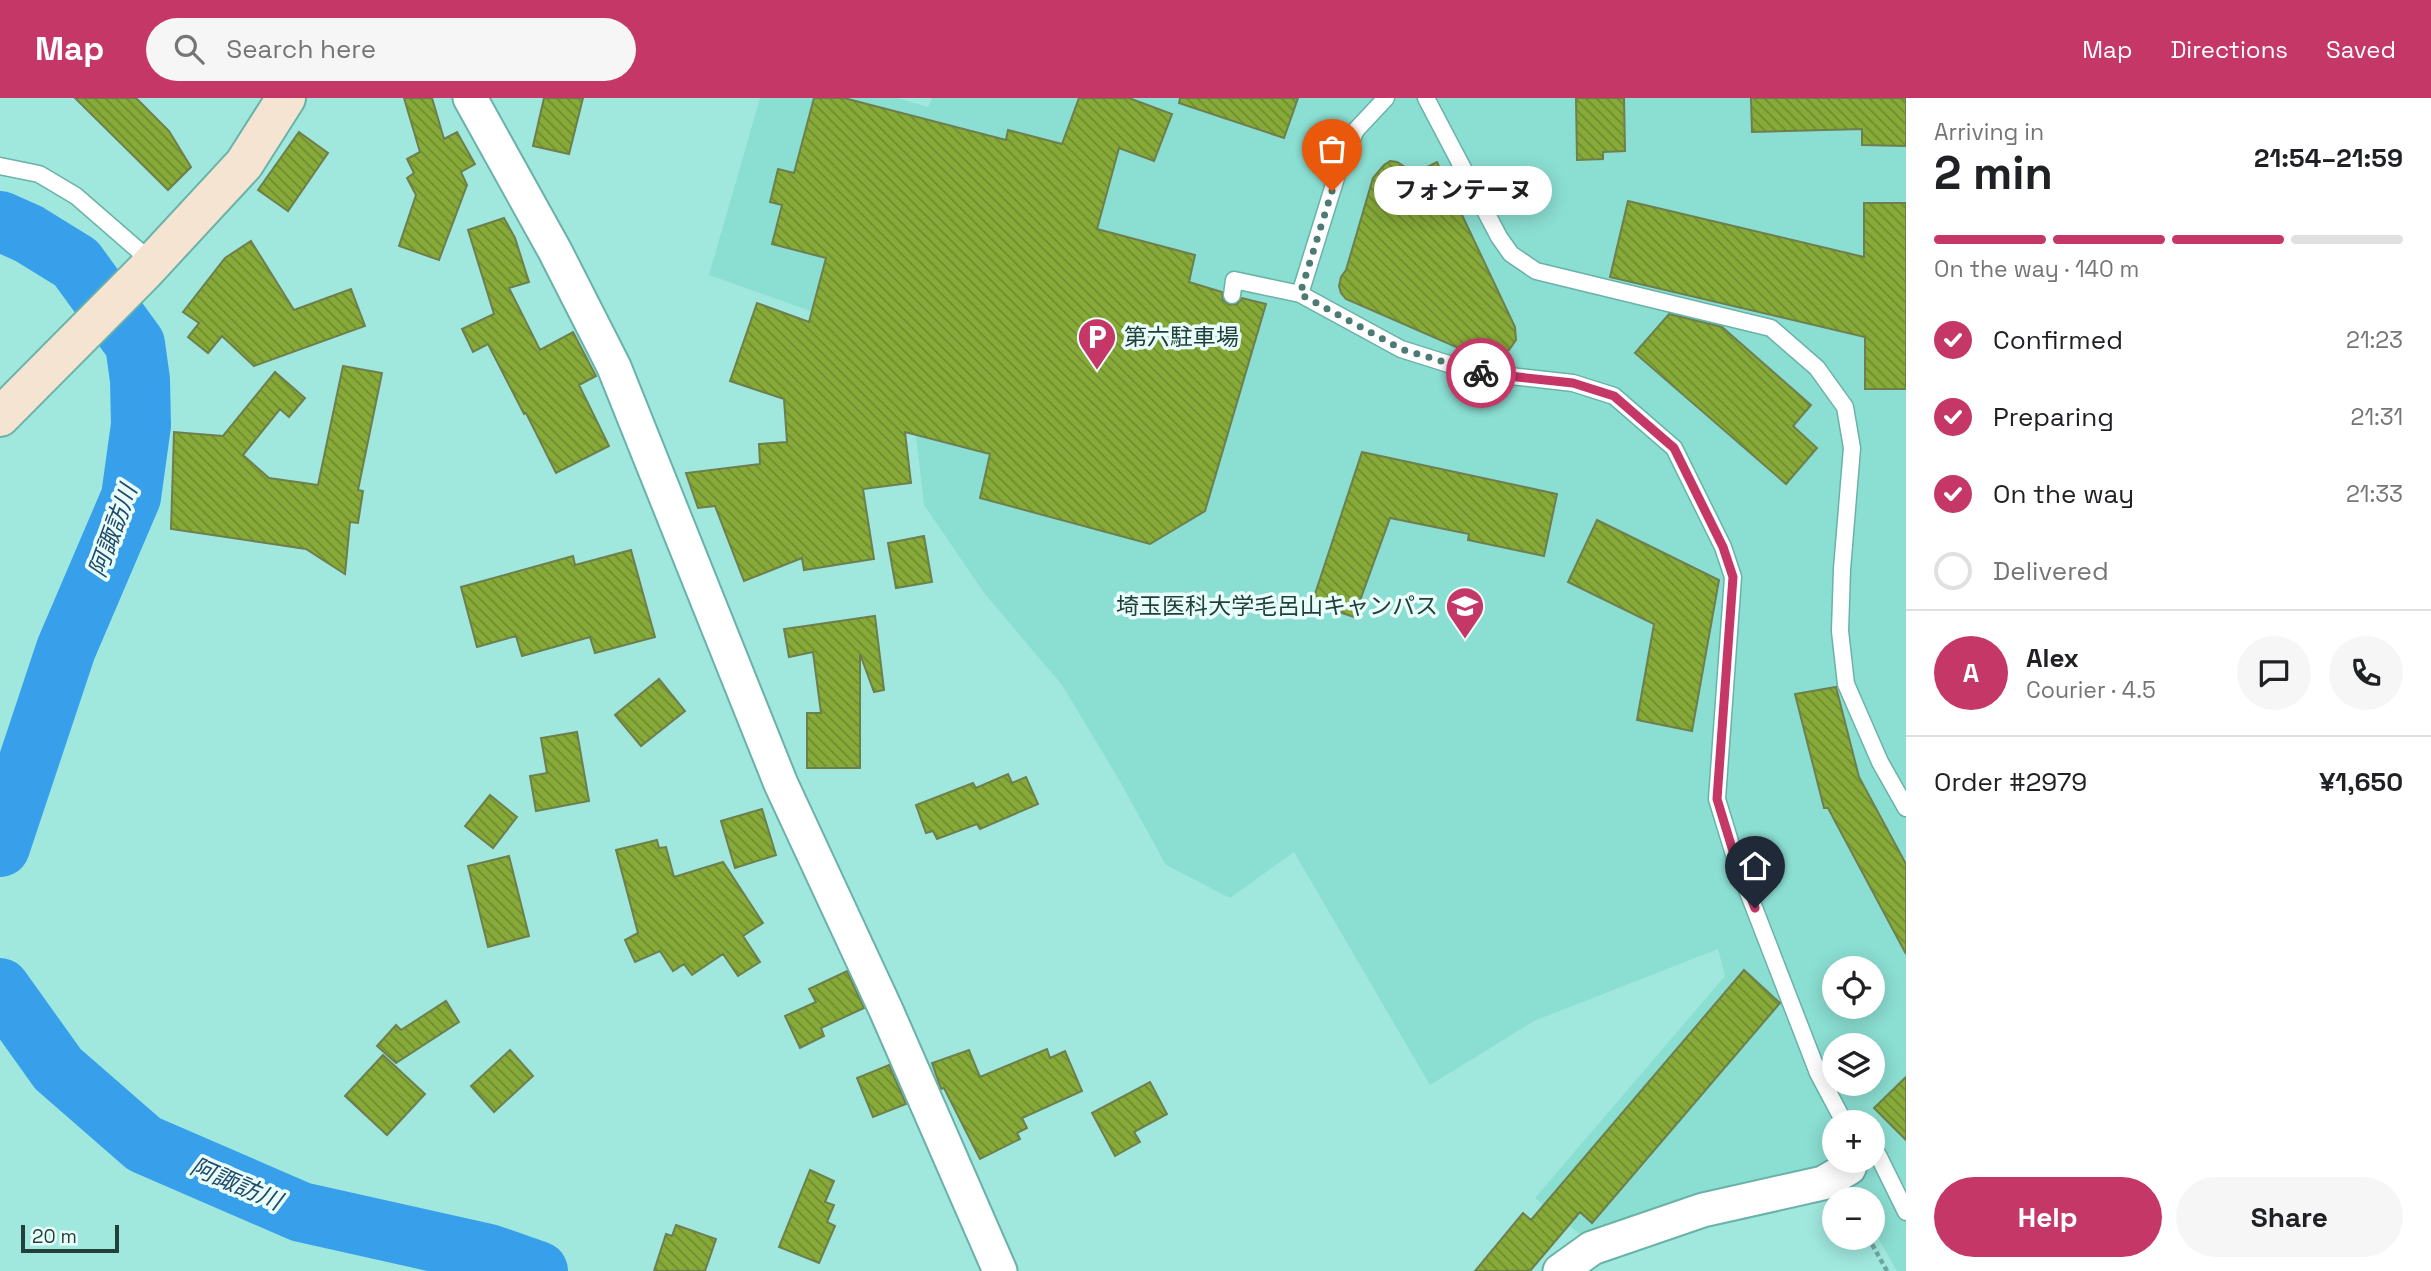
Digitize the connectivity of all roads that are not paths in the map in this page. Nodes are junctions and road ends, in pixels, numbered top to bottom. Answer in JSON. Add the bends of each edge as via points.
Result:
{"nodes":[{"id":1,"x":286,"y":98,"type":"edge"},
{"id":2,"x":470,"y":98,"type":"edge"},
{"id":3,"x":1386,"y":98,"type":"edge"},
{"id":4,"x":1426,"y":98,"type":"edge"},
{"id":5,"x":0,"y":166,"type":"edge"},
{"id":6,"x":148,"y":268,"type":"junction"},
{"id":7,"x":1300,"y":294,"type":"junction"},
{"id":8,"x":1232,"y":295,"type":"dead end"},
{"id":9,"x":0,"y":417,"type":"edge"},
{"id":10,"x":1906,"y":808,"type":"edge"},
{"id":11,"x":1838,"y":1110,"type":"edge"},
{"id":12,"x":1885,"y":1169,"type":"edge"},
{"id":13,"x":1841,"y":1173,"type":"edge"},
{"id":14,"x":1906,"y":1212,"type":"edge"},
{"id":15,"x":1000,"y":1271,"type":"edge"},
{"id":16,"x":1560,"y":1271,"type":"edge"}],
"edges":[{"from":1,"to":6,"type":"street","via":[[244,164]]},
{"from":2,"to":15,"type":"street","via":[[614,367],[781,784]]},
{"from":3,"to":7,"type":"lane","via":[[1356,130],[1340,165]]},
{"from":4,"to":10,"type":"lane","via":[[1511,254],[1536,271],[1771,328],[1817,369],[1845,407],[1852,448],[1840,631],[1846,684]]},
{"from":5,"to":6,"type":"lane","via":[[38,174],[76,196]]},
{"from":6,"to":9,"type":"street"},
{"from":7,"to":8,"type":"lane","via":[[1234,280]]},
{"from":7,"to":11,"type":"lane","via":[[1401,349],[1474,372],[1573,383],[1614,396],[1674,448],[1733,577],[1717,799],[1813,1061]]},
{"from":12,"to":14,"type":"lane"},
{"from":13,"to":16,"type":"street","via":[[1824,1183],[1703,1210],[1592,1248]]}]}
